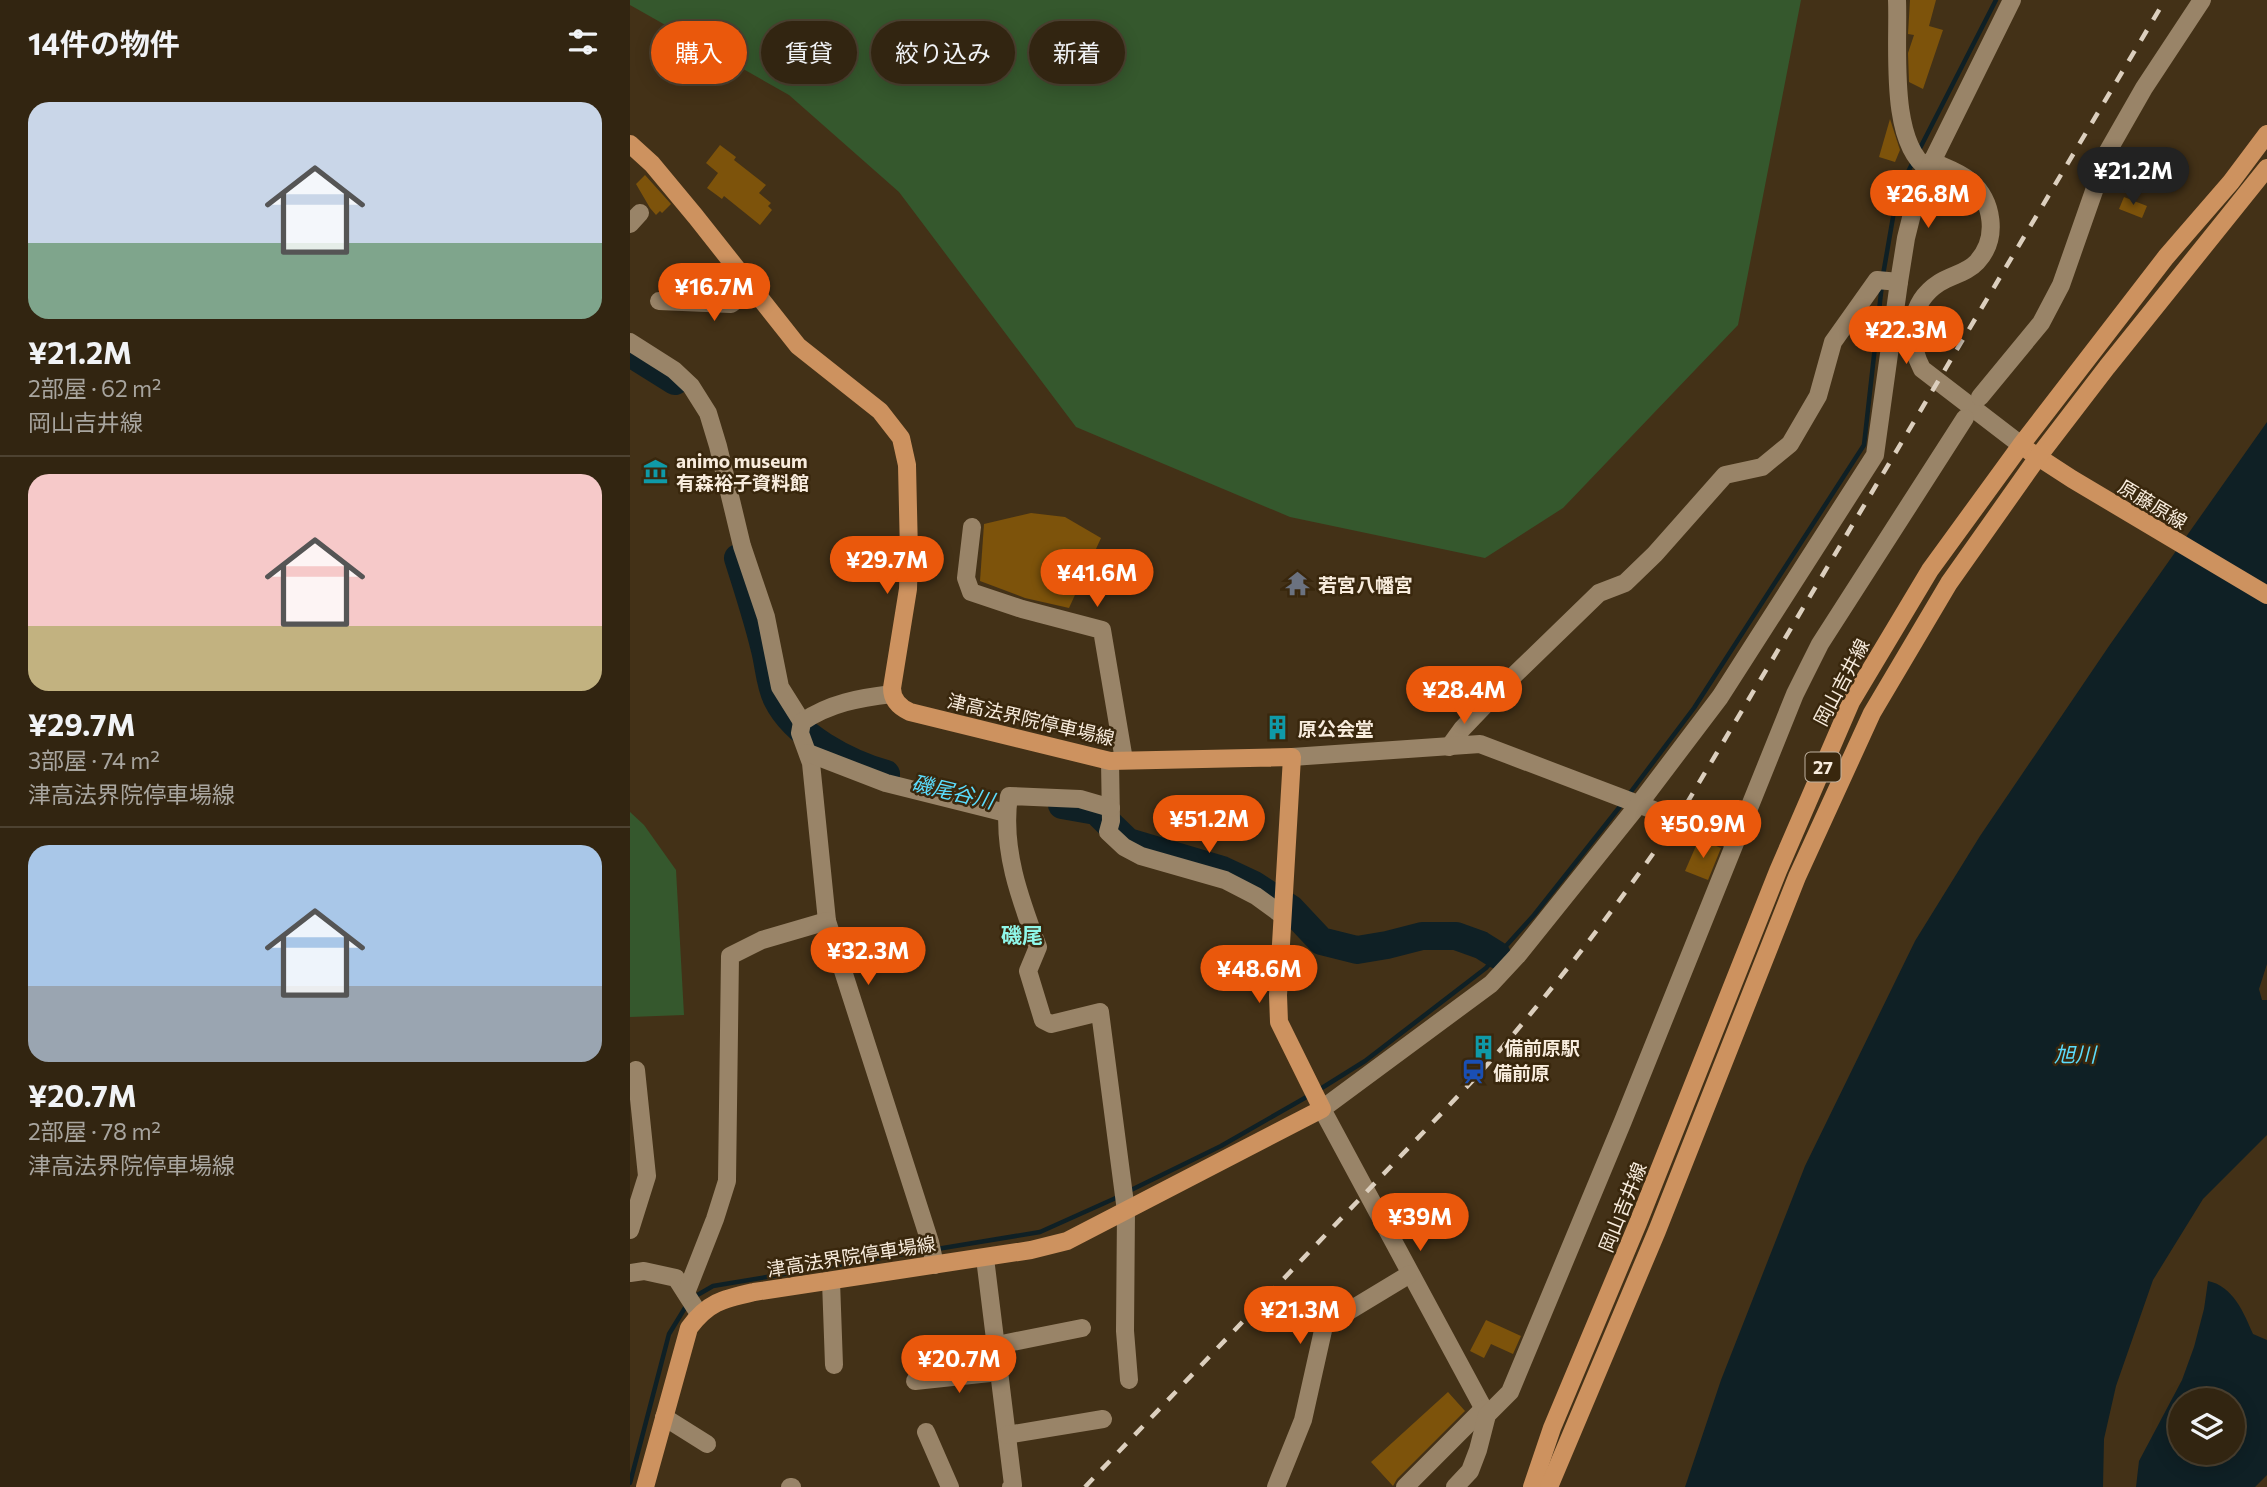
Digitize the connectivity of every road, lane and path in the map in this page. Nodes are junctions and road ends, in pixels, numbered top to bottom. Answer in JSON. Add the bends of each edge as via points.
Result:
{"nodes":[{"id":1,"x":1897,"y":0,"type":"edge"},
{"id":2,"x":2012,"y":0,"type":"edge"},
{"id":3,"x":2202,"y":0,"type":"edge"},
{"id":4,"x":2267,"y":134,"type":"edge"},
{"id":5,"x":630,"y":144,"type":"edge"},
{"id":6,"x":1927,"y":165,"type":"junction"},
{"id":7,"x":2267,"y":168,"type":"edge"},
{"id":8,"x":1887,"y":281,"type":"junction"},
{"id":9,"x":753,"y":288,"type":"junction"},
{"id":10,"x":659,"y":301,"type":"dead end"},
{"id":11,"x":630,"y":342,"type":"edge"},
{"id":12,"x":1980,"y":397,"type":"dead end"},
{"id":13,"x":1965,"y":418,"type":"dead end"},
{"id":14,"x":2021,"y":445,"type":"junction"},
{"id":15,"x":2038,"y":457,"type":"junction"},
{"id":16,"x":972,"y":527,"type":"dead end"},
{"id":17,"x":2267,"y":595,"type":"edge"},
{"id":18,"x":892,"y":694,"type":"junction"},
{"id":19,"x":801,"y":726,"type":"junction"},
{"id":20,"x":1449,"y":747,"type":"junction"},
{"id":21,"x":808,"y":753,"type":"junction"},
{"id":22,"x":1292,"y":757,"type":"junction"},
{"id":23,"x":1117,"y":761,"type":"junction"},
{"id":24,"x":1630,"y":801,"type":"junction"},
{"id":25,"x":1007,"y":806,"type":"junction"},
{"id":26,"x":1110,"y":819,"type":"junction"},
{"id":27,"x":1735,"y":841,"type":"junction"},
{"id":28,"x":1283,"y":907,"type":"junction"},
{"id":29,"x":827,"y":921,"type":"junction"},
{"id":30,"x":636,"y":1070,"type":"dead end"},
{"id":31,"x":1317,"y":1099,"type":"junction"},
{"id":32,"x":638,"y":1176,"type":"edge"},
{"id":33,"x":1124,"y":1199,"type":"junction"},
{"id":34,"x":630,"y":1230,"type":"edge"},
{"id":35,"x":933,"y":1255,"type":"junction"},
{"id":36,"x":985,"y":1258,"type":"junction"},
{"id":37,"x":630,"y":1273,"type":"edge"},
{"id":38,"x":1410,"y":1274,"type":"junction"},
{"id":39,"x":831,"y":1281,"type":"junction"},
{"id":40,"x":691,"y":1302,"type":"junction"},
{"id":41,"x":1082,"y":1328,"type":"dead end"},
{"id":42,"x":997,"y":1345,"type":"junction"},
{"id":43,"x":834,"y":1365,"type":"dead end"},
{"id":44,"x":999,"y":1371,"type":"junction"},
{"id":45,"x":1129,"y":1380,"type":"dead end"},
{"id":46,"x":915,"y":1381,"type":"dead end"},
{"id":47,"x":1485,"y":1412,"type":"junction"},
{"id":48,"x":664,"y":1417,"type":"junction"},
{"id":49,"x":1102,"y":1419,"type":"dead end"},
{"id":50,"x":926,"y":1432,"type":"dead end"},
{"id":51,"x":1007,"y":1435,"type":"junction"},
{"id":52,"x":707,"y":1444,"type":"dead end"},
{"id":53,"x":645,"y":1487,"type":"edge"},
{"id":54,"x":950,"y":1487,"type":"edge"},
{"id":55,"x":1011,"y":1487,"type":"edge"},
{"id":56,"x":1276,"y":1487,"type":"edge"},
{"id":57,"x":1405,"y":1487,"type":"edge"},
{"id":58,"x":1455,"y":1487,"type":"edge"},
{"id":59,"x":1532,"y":1487,"type":"edge"},
{"id":60,"x":1549,"y":1487,"type":"edge"}],
"edges":[{"from":1,"to":6,"type":"street","via":[[1902,118],[1910,149]]},
{"from":2,"to":6,"type":"street"},
{"from":3,"to":12,"type":"street","via":[[2108,151],[2061,285],[2041,323]]},
{"from":4,"to":14,"type":"main road","name":"岡山吉井線","number":"27"},
{"from":5,"to":9,"type":"main road","via":[[652,164]]},
{"from":6,"to":8,"type":"street"},
{"from":6,"to":14,"type":"street","via":[[1968,178],[1984,197],[1992,223],[1978,261],[1938,283],[1917,310],[1911,336],[1915,355],[1922,369]]},
{"from":7,"to":15,"type":"main road","number":"27"},
{"from":8,"to":20,"type":"street","via":[[1832,342],[1818,396],[1790,444],[1762,467],[1725,475],[1655,554],[1625,583],[1599,593],[1503,686]]},
{"from":8,"to":24,"type":"street","via":[[1875,455],[1720,697]]},
{"from":9,"to":10,"type":"street","via":[[731,304]]},
{"from":9,"to":18,"type":"main road","via":[[798,346],[880,411],[901,438],[907,465],[908,589]]},
{"from":11,"to":19,"type":"street","via":[[674,370],[708,413],[742,547],[768,625],[780,687]]},
{"from":13,"to":27,"type":"street","via":[[1820,644]]},
{"from":14,"to":15,"type":"main road","name":"原藤原線"},
{"from":14,"to":59,"type":"main road","name":"岡山吉井線","number":"27","via":[[1930,570],[1851,702],[1778,871]]},
{"from":15,"to":17,"type":"main road","name":"原藤原線"},
{"from":15,"to":60,"type":"main road","number":"27","via":[[1949,583],[1872,713],[1797,877],[1657,1231]]},
{"from":16,"to":23,"type":"street","via":[[966,578],[971,592],[1102,630]]},
{"from":18,"to":19,"type":"street","via":[[856,698],[826,708]]},
{"from":18,"to":23,"type":"main road","name":"津高法界院停車場線","via":[[910,712]]},
{"from":19,"to":21,"type":"street"},
{"from":20,"to":22,"type":"street"},
{"from":20,"to":24,"type":"street","via":[[1480,744]]},
{"from":21,"to":25,"type":"street","via":[[886,783]]},
{"from":21,"to":29,"type":"street"},
{"from":22,"to":23,"type":"main road","name":"津高法界院停車場線"},
{"from":22,"to":28,"type":"main road"},
{"from":23,"to":26,"type":"street"},
{"from":24,"to":27,"type":"street"},
{"from":24,"to":31,"type":"street","via":[[1517,956],[1491,984]]},
{"from":25,"to":26,"type":"street","via":[[1009,796],[1080,799]]},
{"from":25,"to":33,"type":"street","via":[[1015,884],[1038,947],[1028,971],[1043,1020],[1051,1024],[1100,1012]]},
{"from":26,"to":28,"type":"street","via":[[1108,832],[1141,856],[1225,880]]},
{"from":27,"to":47,"type":"street","via":[[1510,1392]]},
{"from":28,"to":31,"type":"main road","via":[[1279,1022]]},
{"from":29,"to":35,"type":"street"},
{"from":29,"to":40,"type":"street","via":[[762,940],[730,956],[727,1181]]},
{"from":30,"to":32,"type":"street"},
{"from":31,"to":33,"type":"main road","name":"津高法界院停車場線"},
{"from":31,"to":38,"type":"street"},
{"from":32,"to":34,"type":"street"},
{"from":33,"to":36,"type":"main road","name":"津高法界院停車場線","via":[[1067,1241]]},
{"from":33,"to":45,"type":"street"},
{"from":35,"to":36,"type":"main road","name":"津高法界院停車場線"},
{"from":35,"to":39,"type":"main road","name":"津高法界院停車場線"},
{"from":36,"to":42,"type":"street"},
{"from":37,"to":40,"type":"street","via":[[644,1271],[676,1278]]},
{"from":38,"to":47,"type":"street"},
{"from":38,"to":56,"type":"street","via":[[1324,1326],[1303,1420]]},
{"from":39,"to":40,"type":"main road","name":"津高法界院停車場線"},
{"from":39,"to":43,"type":"street"},
{"from":40,"to":48,"type":"main road","via":[[689,1328]]},
{"from":41,"to":42,"type":"street"},
{"from":42,"to":44,"type":"street"},
{"from":44,"to":46,"type":"street"},
{"from":44,"to":51,"type":"street"},
{"from":47,"to":57,"type":"street"},
{"from":47,"to":58,"type":"street","via":[[1470,1471]]},
{"from":48,"to":52,"type":"street"},
{"from":48,"to":53,"type":"main road"},
{"from":49,"to":51,"type":"street"},
{"from":50,"to":54,"type":"street"},
{"from":51,"to":55,"type":"street"}]}
